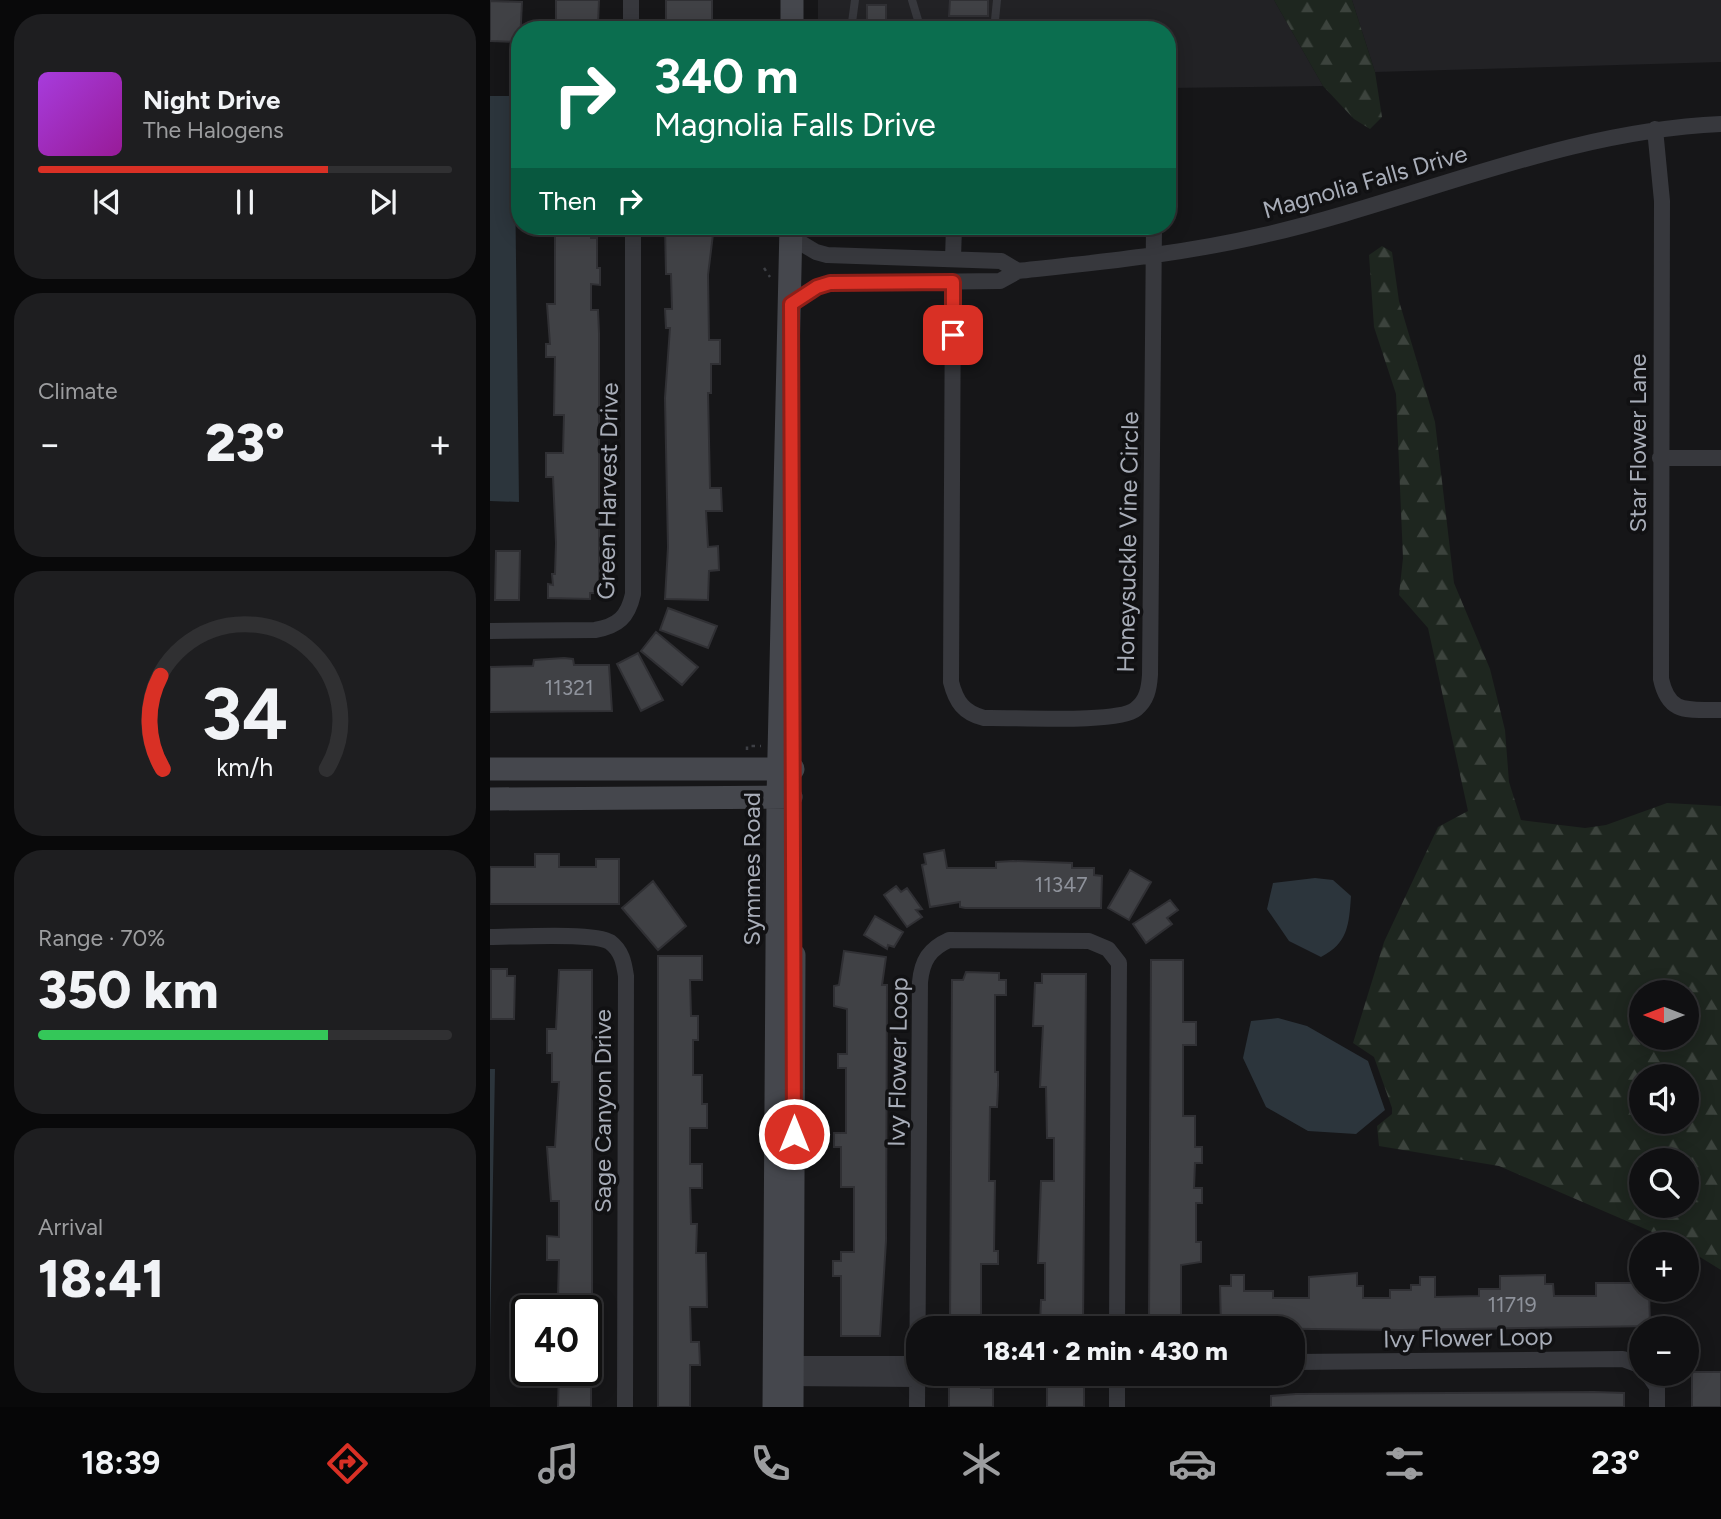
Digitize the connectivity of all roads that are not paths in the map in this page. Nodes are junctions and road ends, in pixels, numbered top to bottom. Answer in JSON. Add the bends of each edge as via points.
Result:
{"nodes":[{"id":1,"x":631,"y":0,"type":"edge"},
{"id":2,"x":792,"y":0,"type":"edge"},
{"id":3,"x":855,"y":0,"type":"edge"},
{"id":4,"x":912,"y":0,"type":"edge"},
{"id":5,"x":998,"y":0,"type":"edge"},
{"id":6,"x":631,"y":21,"type":"edge"},
{"id":7,"x":792,"y":21,"type":"edge"},
{"id":8,"x":852,"y":21,"type":"edge"},
{"id":9,"x":918,"y":21,"type":"edge"},
{"id":10,"x":995,"y":21,"type":"edge"},
{"id":11,"x":1721,"y":124,"type":"edge"},
{"id":12,"x":1655,"y":129,"type":"junction"},
{"id":13,"x":633,"y":235,"type":"edge"},
{"id":14,"x":791,"y":235,"type":"edge"},
{"id":15,"x":796,"y":235,"type":"edge"},
{"id":16,"x":954,"y":235,"type":"edge"},
{"id":17,"x":1154,"y":235,"type":"edge"},
{"id":18,"x":1154,"y":256,"type":"junction"},
{"id":19,"x":953,"y":259,"type":"junction"},
{"id":20,"x":1018,"y":271,"type":"junction"},
{"id":21,"x":953,"y":282,"type":"junction"},
{"id":22,"x":791,"y":304,"type":"junction"},
{"id":23,"x":1660,"y":458,"type":"junction"},
{"id":24,"x":1721,"y":458,"type":"edge"},
{"id":25,"x":490,"y":631,"type":"edge"},
{"id":26,"x":1721,"y":710,"type":"edge"},
{"id":27,"x":490,"y":769,"type":"edge"},
{"id":28,"x":786,"y":769,"type":"junction"},
{"id":29,"x":786,"y":798,"type":"junction"},
{"id":30,"x":490,"y":799,"type":"edge"},
{"id":31,"x":490,"y":937,"type":"edge"},
{"id":32,"x":917,"y":1316,"type":"edge"},
{"id":33,"x":1118,"y":1316,"type":"edge"},
{"id":34,"x":1629,"y":1361,"type":"edge"},
{"id":35,"x":1305,"y":1362,"type":"edge"},
{"id":36,"x":784,"y":1371,"type":"junction"},
{"id":37,"x":906,"y":1371,"type":"edge"},
{"id":38,"x":917,"y":1386,"type":"edge"},
{"id":39,"x":1117,"y":1386,"type":"edge"},
{"id":40,"x":1656,"y":1386,"type":"edge"},
{"id":41,"x":625,"y":1407,"type":"edge"},
{"id":42,"x":775,"y":1407,"type":"edge"},
{"id":43,"x":792,"y":1407,"type":"edge"},
{"id":44,"x":917,"y":1407,"type":"edge"},
{"id":45,"x":1117,"y":1407,"type":"edge"},
{"id":46,"x":1657,"y":1407,"type":"edge"}],
"edges":[{"from":1,"to":6,"type":"street"},
{"from":2,"to":7,"type":"street"},
{"from":3,"to":8,"type":"lane"},
{"from":4,"to":9,"type":"lane"},
{"from":5,"to":10,"type":"lane"},
{"from":11,"to":12,"type":"street","name":"Magnolia Falls Drive"},
{"from":12,"to":18,"type":"street","name":"Magnolia Falls Drive","via":[[1544,153],[1265,235]]},
{"from":12,"to":23,"type":"street","name":"Star Flower Lane","via":[[1662,201]]},
{"from":13,"to":25,"type":"street","name":"Green Harvest Drive","via":[[630,608],[611,628]]},
{"from":14,"to":22,"type":"street","name":"Symmes Road"},
{"from":15,"to":19,"type":"street","name":"Magnolia Falls Drive","via":[[827,255]]},
{"from":16,"to":19,"type":"street"},
{"from":17,"to":18,"type":"street","name":"Honeysuckle Vine Circle"},
{"from":18,"to":20,"type":"street","name":"Magnolia Falls Drive"},
{"from":18,"to":21,"type":"street","name":"Honeysuckle Vine Circle","via":[[1149,691],[1135,711],[1113,717],[984,718],[964,709],[955,698],[951,682]]},
{"from":19,"to":20,"type":"street","name":"Magnolia Falls Drive","via":[[1000,261]]},
{"from":20,"to":21,"type":"street","name":"Magnolia Falls Drive","via":[[1000,281]]},
{"from":21,"to":22,"type":"street","name":"Magnolia Falls Drive","via":[[830,283]]},
{"from":22,"to":28,"type":"street","name":"Symmes Road"},
{"from":23,"to":24,"type":"street"},
{"from":23,"to":26,"type":"street","name":"Star Flower Lane","via":[[1664,695],[1672,705],[1686,709]]},
{"from":27,"to":28,"type":"street"},
{"from":28,"to":29,"type":"street","name":"Symmes Road"},
{"from":29,"to":30,"type":"street"},
{"from":29,"to":36,"type":"street","name":"Symmes Road"},
{"from":31,"to":41,"type":"street","name":"Sage Canyon Drive","via":[[608,940],[623,960]]},
{"from":32,"to":33,"type":"street","name":"Ivy Flower Loop","via":[[920,982],[924,960],[949,940],[1089,940],[1108,949],[1119,963]]},
{"from":34,"to":35,"type":"street","name":"Ivy Flower Loop"},
{"from":36,"to":37,"type":"street"},
{"from":36,"to":42,"type":"street","name":"Symmes Road"},
{"from":36,"to":43,"type":"street","name":"Symmes Road"},
{"from":38,"to":44,"type":"street","name":"Ivy Flower Loop"},
{"from":39,"to":45,"type":"street"},
{"from":40,"to":46,"type":"street"}]}
